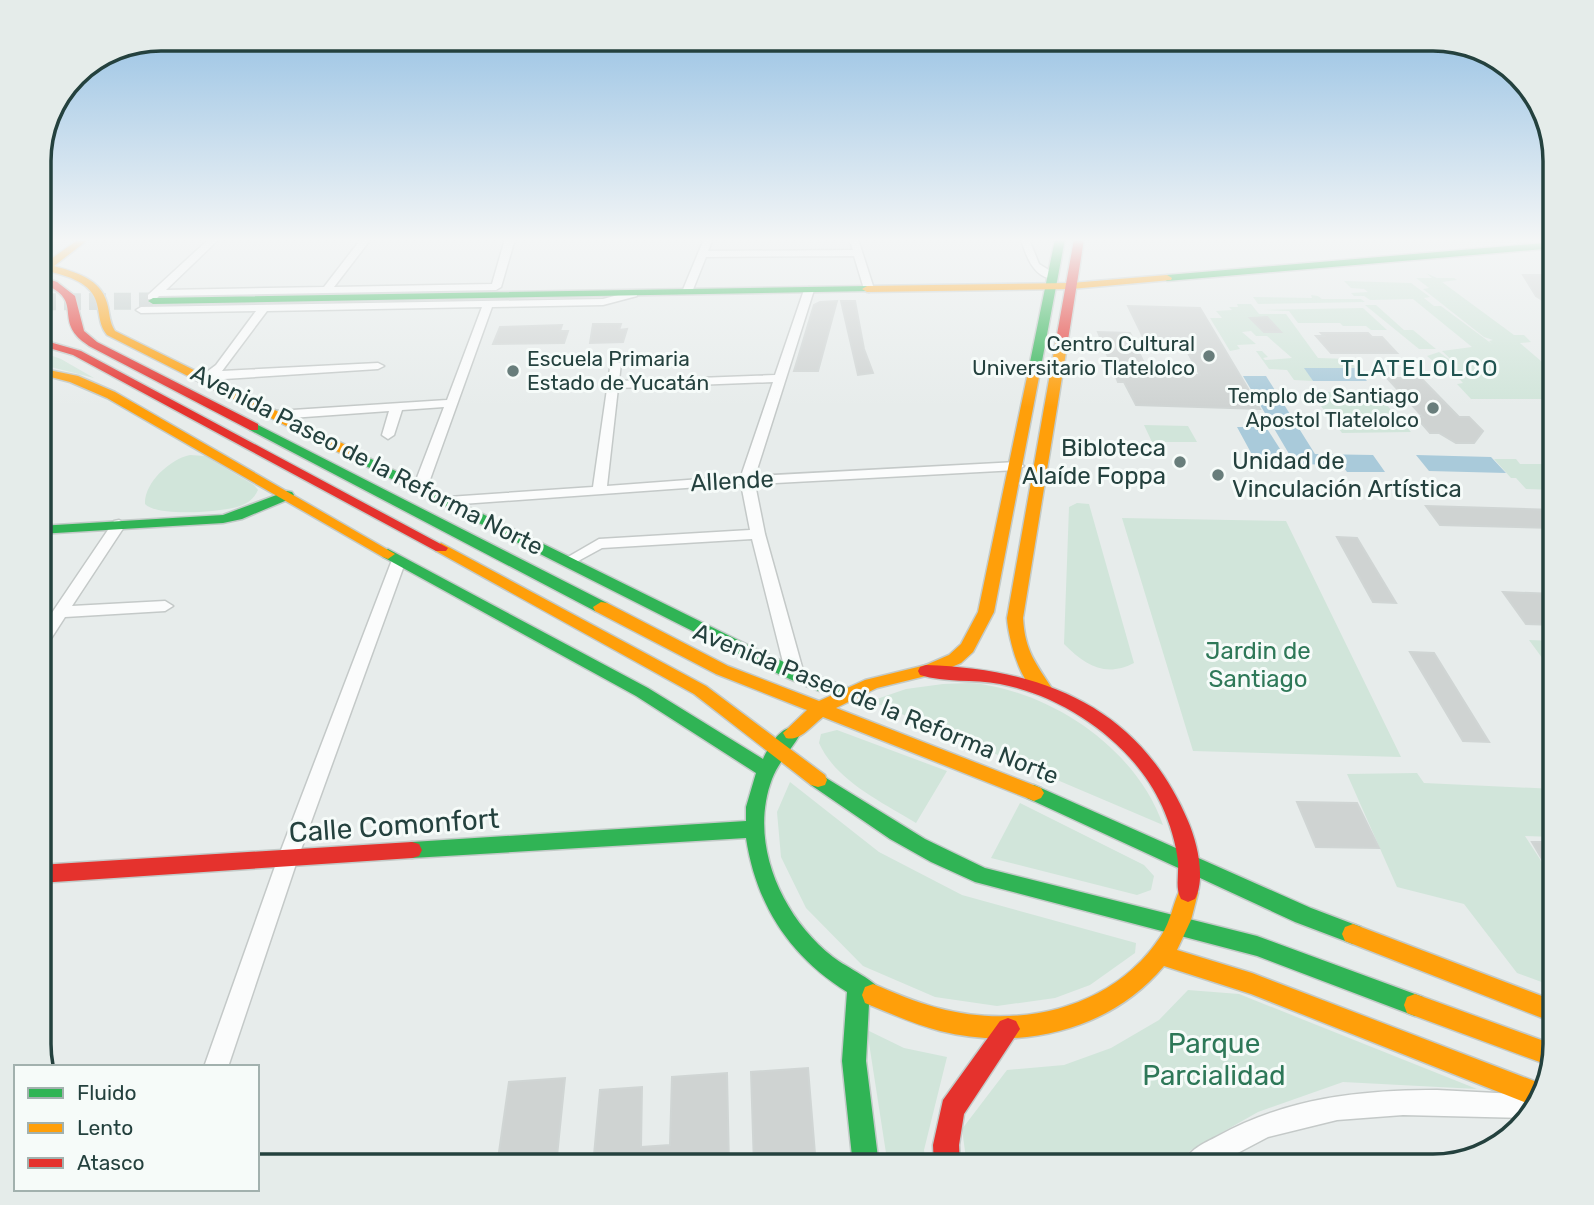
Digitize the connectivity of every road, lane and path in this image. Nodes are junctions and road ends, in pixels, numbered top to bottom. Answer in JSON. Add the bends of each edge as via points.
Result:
{"nodes":[{"id":1,"x":67,"y":295,"type":"edge"},
{"id":2,"x":99,"y":295,"type":"edge"},
{"id":3,"x":157,"y":295,"type":"edge"},
{"id":4,"x":258,"y":295,"type":"edge"},
{"id":5,"x":559,"y":295,"type":"edge"},
{"id":6,"x":628,"y":295,"type":"edge"},
{"id":7,"x":807,"y":295,"type":"edge"},
{"id":8,"x":1049,"y":295,"type":"edge"},
{"id":9,"x":1070,"y":295,"type":"edge"},
{"id":10,"x":150,"y":302,"type":"junction"},
{"id":11,"x":488,"y":304,"type":"junction"},
{"id":12,"x":264,"y":308,"type":"junction"},
{"id":13,"x":51,"y":345,"type":"edge"},
{"id":14,"x":615,"y":363,"type":"dead end"},
{"id":15,"x":378,"y":366,"type":"dead end"},
{"id":16,"x":51,"y":374,"type":"edge"},
{"id":17,"x":208,"y":376,"type":"junction"},
{"id":18,"x":782,"y":378,"type":"junction"},
{"id":19,"x":614,"y":385,"type":"junction"},
{"id":20,"x":452,"y":403,"type":"junction"},
{"id":21,"x":397,"y":407,"type":"junction"},
{"id":22,"x":277,"y":415,"type":"junction"},
{"id":23,"x":388,"y":435,"type":"dead end"},
{"id":24,"x":1017,"y":466,"type":"junction"},
{"id":25,"x":747,"y":480,"type":"junction"},
{"id":26,"x":420,"y":488,"type":"junction"},
{"id":27,"x":600,"y":489,"type":"junction"},
{"id":28,"x":287,"y":495,"type":"junction"},
{"id":29,"x":448,"y":501,"type":"junction"},
{"id":30,"x":119,"y":524,"type":"junction"},
{"id":31,"x":51,"y":529,"type":"edge"},
{"id":32,"x":758,"y":534,"type":"junction"},
{"id":33,"x":399,"y":560,"type":"junction"},
{"id":34,"x":569,"y":561,"type":"junction"},
{"id":35,"x":165,"y":606,"type":"dead end"},
{"id":36,"x":60,"y":612,"type":"junction"},
{"id":37,"x":51,"y":626,"type":"edge"},
{"id":38,"x":926,"y":671,"type":"junction"},
{"id":39,"x":795,"y":674,"type":"junction"},
{"id":40,"x":1044,"y":690,"type":"junction"},
{"id":41,"x":843,"y":692,"type":"junction"},
{"id":42,"x":817,"y":708,"type":"junction"},
{"id":43,"x":776,"y":750,"type":"junction"},
{"id":44,"x":766,"y":771,"type":"junction"},
{"id":45,"x":753,"y":829,"type":"junction"},
{"id":46,"x":288,"y":858,"type":"junction"},
{"id":47,"x":1187,"y":862,"type":"junction"},
{"id":48,"x":51,"y":873,"type":"edge"},
{"id":49,"x":1179,"y":924,"type":"junction"},
{"id":50,"x":1160,"y":955,"type":"junction"},
{"id":51,"x":858,"y":990,"type":"junction"},
{"id":52,"x":1543,"y":1007,"type":"edge"},
{"id":53,"x":1008,"y":1029,"type":"junction"},
{"id":54,"x":1542,"y":1051,"type":"edge"},
{"id":55,"x":217,"y":1065,"type":"edge"},
{"id":56,"x":1532,"y":1093,"type":"edge"},
{"id":57,"x":1524,"y":1105,"type":"edge"},
{"id":58,"x":865,"y":1154,"type":"edge"},
{"id":59,"x":946,"y":1154,"type":"edge"},
{"id":60,"x":1211,"y":1154,"type":"edge"}],
"edges":[{"from":1,"to":42,"type":"main road","name":"Avenida Paseo de la Reforma Norte","via":[[79,332],[93,344],[722,670]]},
{"from":2,"to":17,"type":"main road","name":"Avenida Paseo de la Reforma Norte","via":[[103,321],[111,333]]},
{"from":3,"to":10,"type":"street"},
{"from":4,"to":10,"type":"street"},
{"from":5,"to":10,"type":"main road"},
{"from":6,"to":11,"type":"street","via":[[603,302]]},
{"from":7,"to":18,"type":"street"},
{"from":8,"to":24,"type":"main road"},
{"from":9,"to":40,"type":"main road","via":[[1015,618],[1014,640],[1022,664]]},
{"from":10,"to":12,"type":"street"},
{"from":11,"to":12,"type":"street"},
{"from":11,"to":20,"type":"street"},
{"from":12,"to":17,"type":"street"},
{"from":13,"to":43,"type":"main road","name":"Avenida Paseo de la Reforma Norte","via":[[77,353],[372,509],[688,683]]},
{"from":14,"to":19,"type":"street"},
{"from":15,"to":17,"type":"street"},
{"from":16,"to":28,"type":"main road","via":[[111,395]]},
{"from":17,"to":22,"type":"main road","name":"Avenida Paseo de la Reforma Norte"},
{"from":18,"to":19,"type":"street"},
{"from":18,"to":25,"type":"street"},
{"from":19,"to":27,"type":"street"},
{"from":20,"to":21,"type":"street"},
{"from":20,"to":26,"type":"street"},
{"from":21,"to":22,"type":"street"},
{"from":21,"to":23,"type":"street"},
{"from":22,"to":26,"type":"main road","name":"Avenida Paseo de la Reforma Norte"},
{"from":24,"to":25,"type":"street","name":"Allende"},
{"from":24,"to":38,"type":"main road","via":[[986,612],[976,637],[955,659]]},
{"from":25,"to":27,"type":"street","name":"Allende"},
{"from":25,"to":32,"type":"street"},
{"from":26,"to":29,"type":"main road","name":"Avenida Paseo de la Reforma Norte"},
{"from":27,"to":29,"type":"street","name":"Allende"},
{"from":28,"to":30,"type":"main road","via":[[223,519]]},
{"from":28,"to":33,"type":"main road"},
{"from":29,"to":34,"type":"main road","name":"Avenida Paseo de la Reforma Norte"},
{"from":30,"to":31,"type":"main road"},
{"from":30,"to":36,"type":"street"},
{"from":32,"to":34,"type":"street","via":[[607,543]]},
{"from":32,"to":39,"type":"street"},
{"from":33,"to":44,"type":"main road","via":[[642,692]]},
{"from":33,"to":46,"type":"street"},
{"from":34,"to":39,"type":"main road","name":"Avenida Paseo de la Reforma Norte"},
{"from":35,"to":36,"type":"street"},
{"from":36,"to":37,"type":"street"},
{"from":38,"to":40,"type":"main road","via":[[985,674]]},
{"from":38,"to":41,"type":"main road","via":[[877,679]]},
{"from":39,"to":41,"type":"main road","name":"Avenida Paseo de la Reforma Norte"},
{"from":40,"to":47,"type":"main road","via":[[1116,733],[1144,762],[1168,796]]},
{"from":41,"to":42,"type":"main road"},
{"from":42,"to":43,"type":"main road"},
{"from":42,"to":47,"type":"main road","name":"Avenida Paseo de la Reforma Norte","via":[[1012,783]]},
{"from":43,"to":44,"type":"main road"},
{"from":43,"to":49,"type":"main road","name":"Avenida Paseo de la Reforma Norte","via":[[941,860],[1034,891]]},
{"from":44,"to":45,"type":"main road"},
{"from":45,"to":46,"type":"main road","name":"Calle Comonfort"},
{"from":45,"to":51,"type":"main road","via":[[767,890],[774,901],[803,944]]},
{"from":46,"to":48,"type":"main road","name":"Calle Comonfort"},
{"from":46,"to":55,"type":"street"},
{"from":47,"to":49,"type":"main road"},
{"from":47,"to":52,"type":"main road","name":"Avenida Paseo de la Reforma Norte","via":[[1303,915]]},
{"from":49,"to":50,"type":"main road"},
{"from":49,"to":54,"type":"main road","name":"Avenida Paseo de la Reforma Norte","via":[[1270,950]]},
{"from":50,"to":53,"type":"main road","via":[[1117,996],[1066,1020]]},
{"from":50,"to":56,"type":"main road","via":[[1252,984]]},
{"from":51,"to":53,"type":"main road","via":[[930,1020]]},
{"from":51,"to":58,"type":"main road","via":[[854,1061]]},
{"from":53,"to":59,"type":"main road","via":[[951,1109]]},
{"from":57,"to":60,"type":"street","via":[[1450,1101],[1320,1110],[1273,1122]]}]}
